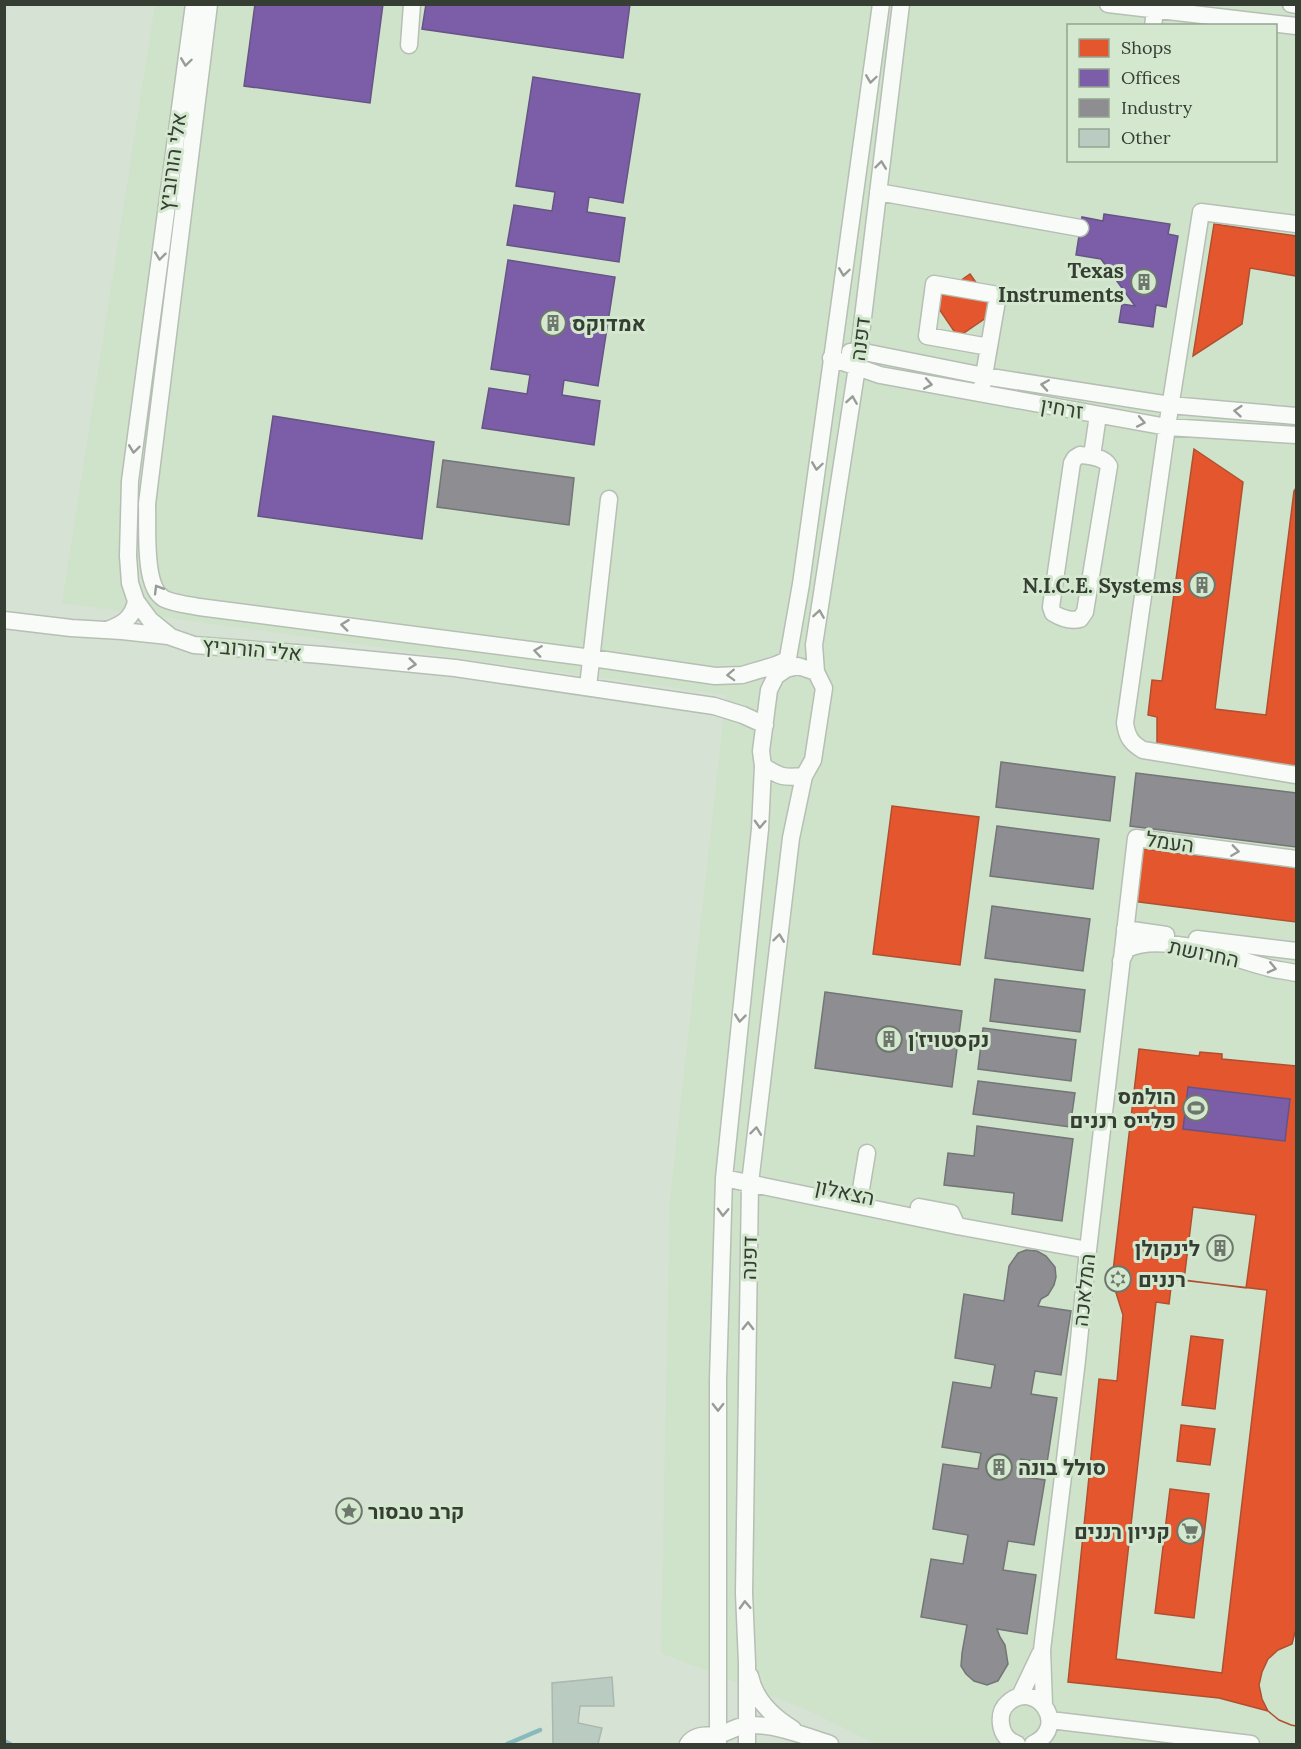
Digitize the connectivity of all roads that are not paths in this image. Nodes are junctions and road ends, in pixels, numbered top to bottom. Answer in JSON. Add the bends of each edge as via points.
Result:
{"nodes":[{"id":1,"x":194,"y":4,"type":"edge"},
{"id":2,"x":209,"y":4,"type":"edge"},
{"id":3,"x":412,"y":4,"type":"edge"},
{"id":4,"x":874,"y":4,"type":"edge"},
{"id":5,"x":881,"y":4,"type":"edge"},
{"id":6,"x":901,"y":4,"type":"edge"},
{"id":7,"x":911,"y":4,"type":"edge"},
{"id":8,"x":1108,"y":4,"type":"edge"},
{"id":9,"x":1291,"y":4,"type":"edge"},
{"id":10,"x":1296,"y":5,"type":"edge"},
{"id":11,"x":1155,"y":14,"type":"edge"},
{"id":12,"x":879,"y":21,"type":"junction"},
{"id":13,"x":1272,"y":24,"type":"edge"},
{"id":14,"x":1277,"y":24,"type":"edge"},
{"id":15,"x":898,"y":26,"type":"junction"},
{"id":16,"x":1296,"y":26,"type":"edge"},
{"id":17,"x":409,"y":45,"type":"dead end"},
{"id":18,"x":878,"y":192,"type":"junction"},
{"id":19,"x":1296,"y":224,"type":"edge"},
{"id":20,"x":1080,"y":228,"type":"dead end"},
{"id":21,"x":989,"y":347,"type":"junction"},
{"id":22,"x":832,"y":356,"type":"junction"},
{"id":23,"x":858,"y":359,"type":"junction"},
{"id":24,"x":984,"y":376,"type":"junction"},
{"id":25,"x":980,"y":394,"type":"junction"},
{"id":26,"x":1170,"y":405,"type":"junction"},
{"id":27,"x":1098,"y":415,"type":"junction"},
{"id":28,"x":1296,"y":416,"type":"edge"},
{"id":29,"x":1167,"y":427,"type":"junction"},
{"id":30,"x":1296,"y":435,"type":"edge"},
{"id":31,"x":1092,"y":456,"type":"junction"},
{"id":32,"x":609,"y":499,"type":"dead end"},
{"id":33,"x":136,"y":602,"type":"junction"},
{"id":34,"x":4,"y":620,"type":"edge"},
{"id":35,"x":107,"y":630,"type":"junction"},
{"id":36,"x":171,"y":637,"type":"junction"},
{"id":37,"x":592,"y":658,"type":"junction"},
{"id":38,"x":787,"y":664,"type":"junction"},
{"id":39,"x":816,"y":672,"type":"junction"},
{"id":40,"x":588,"y":687,"type":"junction"},
{"id":41,"x":765,"y":726,"type":"junction"},
{"id":42,"x":763,"y":766,"type":"junction"},
{"id":43,"x":1296,"y":775,"type":"edge"},
{"id":44,"x":804,"y":776,"type":"junction"},
{"id":45,"x":1296,"y":860,"type":"edge"},
{"id":46,"x":1125,"y":929,"type":"junction"},
{"id":47,"x":1296,"y":951,"type":"edge"},
{"id":48,"x":1121,"y":962,"type":"junction"},
{"id":49,"x":1296,"y":973,"type":"edge"},
{"id":50,"x":867,"y":1153,"type":"dead end"},
{"id":51,"x":724,"y":1172,"type":"junction"},
{"id":52,"x":750,"y":1178,"type":"junction"},
{"id":53,"x":860,"y":1195,"type":"junction"},
{"id":54,"x":957,"y":1226,"type":"junction"},
{"id":55,"x":1088,"y":1250,"type":"junction"},
{"id":56,"x":1042,"y":1650,"type":"junction"},
{"id":57,"x":747,"y":1663,"type":"junction"},
{"id":58,"x":1020,"y":1696,"type":"junction"},
{"id":59,"x":1047,"y":1712,"type":"junction"},
{"id":60,"x":747,"y":1725,"type":"junction"},
{"id":61,"x":804,"y":1736,"type":"junction"},
{"id":62,"x":718,"y":1740,"type":"edge"},
{"id":63,"x":1037,"y":1743,"type":"edge"},
{"id":64,"x":1222,"y":1743,"type":"edge"},
{"id":65,"x":688,"y":1744,"type":"edge"},
{"id":66,"x":739,"y":1744,"type":"edge"},
{"id":67,"x":747,"y":1744,"type":"edge"},
{"id":68,"x":830,"y":1744,"type":"edge"},
{"id":69,"x":1016,"y":1744,"type":"edge"},
{"id":70,"x":1251,"y":1744,"type":"edge"}],
"edges":[{"from":1,"to":33,"type":"street","name":"אלי הורוביץ","one_way":true,"via":[[130,482],[128,556]]},
{"from":37,"to":2,"type":"street","name":"אלי הורוביץ","one_way":true,"via":[[199,607],[163,599],[154,588],[149,566],[147,504]]},
{"from":3,"to":17,"type":"street"},
{"from":4,"to":12,"type":"street"},
{"from":5,"to":12,"type":"street","name":"דפנה"},
{"from":6,"to":15,"type":"street","name":"דפנה"},
{"from":7,"to":15,"type":"street"},
{"from":8,"to":11,"type":"street"},
{"from":9,"to":10,"type":"street"},
{"from":11,"to":13,"type":"street"},
{"from":12,"to":22,"type":"street","name":"דפנה","one_way":true},
{"from":14,"to":16,"type":"street"},
{"from":18,"to":15,"type":"street","name":"דפנה","one_way":true},
{"from":18,"to":20,"type":"street"},
{"from":18,"to":23,"type":"street","name":"דפנה"},
{"from":19,"to":26,"type":"street","via":[[1201,212]]},
{"from":21,"to":21,"type":"street","via":[[998,295],[934,284],[927,336]]},
{"from":21,"to":24,"type":"street"},
{"from":22,"to":23,"type":"street","name":"זרחין"},
{"from":22,"to":38,"type":"street","name":"דפנה","one_way":true},
{"from":23,"to":24,"type":"street","name":"זרחין"},
{"from":23,"to":25,"type":"street","name":"זרחין","one_way":true,"via":[[880,375]]},
{"from":39,"to":23,"type":"street","name":"דפנה","one_way":true,"via":[[814,645]]},
{"from":24,"to":25,"type":"street"},
{"from":26,"to":24,"type":"street","name":"זרחין","one_way":true},
{"from":25,"to":27,"type":"street","name":"זרחין"},
{"from":28,"to":26,"type":"street","name":"זרחין","one_way":true},
{"from":26,"to":29,"type":"street"},
{"from":27,"to":29,"type":"street","name":"זרחין","one_way":true},
{"from":27,"to":31,"type":"street"},
{"from":29,"to":30,"type":"street","name":"זרחין"},
{"from":29,"to":43,"type":"street","via":[[1125,723],[1127,735],[1132,744],[1143,750]]},
{"from":31,"to":31,"type":"street","via":[[1080,455],[1072,463],[1051,607],[1053,614],[1075,620],[1085,612],[1108,466]]},
{"from":32,"to":37,"type":"street"},
{"from":33,"to":35,"type":"street","via":[[128,619]]},
{"from":33,"to":36,"type":"street","name":"אלי הורוביץ"},
{"from":34,"to":35,"type":"street"},
{"from":35,"to":36,"type":"street"},
{"from":36,"to":40,"type":"street","name":"אלי הורוביץ","one_way":true,"via":[[194,645],[444,667]]},
{"from":38,"to":37,"type":"street","name":"אלי הורוביץ","one_way":true,"via":[[742,675],[715,676]]},
{"from":37,"to":40,"type":"street"},
{"from":38,"to":39,"type":"street"},
{"from":38,"to":41,"type":"street","name":"דפנה","via":[[769,690]]},
{"from":39,"to":44,"type":"street","name":"דפנה","via":[[824,688],[813,760]]},
{"from":40,"to":41,"type":"street","name":"אלי הורוביץ","via":[[714,706]]},
{"from":41,"to":42,"type":"street","name":"דפנה"},
{"from":42,"to":44,"type":"street","via":[[778,776]]},
{"from":42,"to":51,"type":"street","name":"דפנה","one_way":true,"via":[[760,829]]},
{"from":52,"to":44,"type":"street","name":"דפנה","one_way":true,"via":[[791,838]]},
{"from":46,"to":45,"type":"street","name":"העמל","one_way":true,"via":[[1136,838]]},
{"from":46,"to":47,"type":"street","name":"החרושת"},
{"from":46,"to":48,"type":"street","name":"המלאכה"},
{"from":48,"to":49,"type":"street","name":"החרושת","one_way":true,"via":[[1127,949],[1150,943],[1197,948]]},
{"from":48,"to":55,"type":"street","name":"המלאכה"},
{"from":50,"to":53,"type":"street"},
{"from":51,"to":52,"type":"street","name":"הצאלון"},
{"from":51,"to":62,"type":"street","name":"דפנה","one_way":true,"via":[[718,1380]]},
{"from":52,"to":53,"type":"street","name":"הצאלון"},
{"from":52,"to":54,"type":"street","name":"הצאלון"},
{"from":57,"to":52,"type":"street","name":"דפנה","one_way":true,"via":[[744,1593]]},
{"from":53,"to":54,"type":"street","name":"הצאלון","via":[[951,1213]]},
{"from":54,"to":55,"type":"street","name":"הצאלון"},
{"from":55,"to":56,"type":"street","name":"המלאכה"},
{"from":56,"to":58,"type":"street","name":"המלאכה"},
{"from":56,"to":59,"type":"street","name":"המלאכה"},
{"from":57,"to":60,"type":"street","name":"דפנה"},
{"from":57,"to":61,"type":"street","via":[[751,1682],[767,1709]]},
{"from":58,"to":59,"type":"street","via":[[1038,1699]]},
{"from":58,"to":69,"type":"street","name":"המלאכה","via":[[1005,1706],[1000,1717],[1004,1735]]},
{"from":59,"to":63,"type":"street","via":[[1045,1736]]},
{"from":59,"to":64,"type":"street"},
{"from":60,"to":61,"type":"street"},
{"from":60,"to":62,"type":"street"},
{"from":60,"to":67,"type":"street","name":"דפנה"},
{"from":61,"to":68,"type":"street"},
{"from":62,"to":65,"type":"street","via":[[699,1736]]},
{"from":62,"to":66,"type":"street"},
{"from":64,"to":70,"type":"street"}]}
